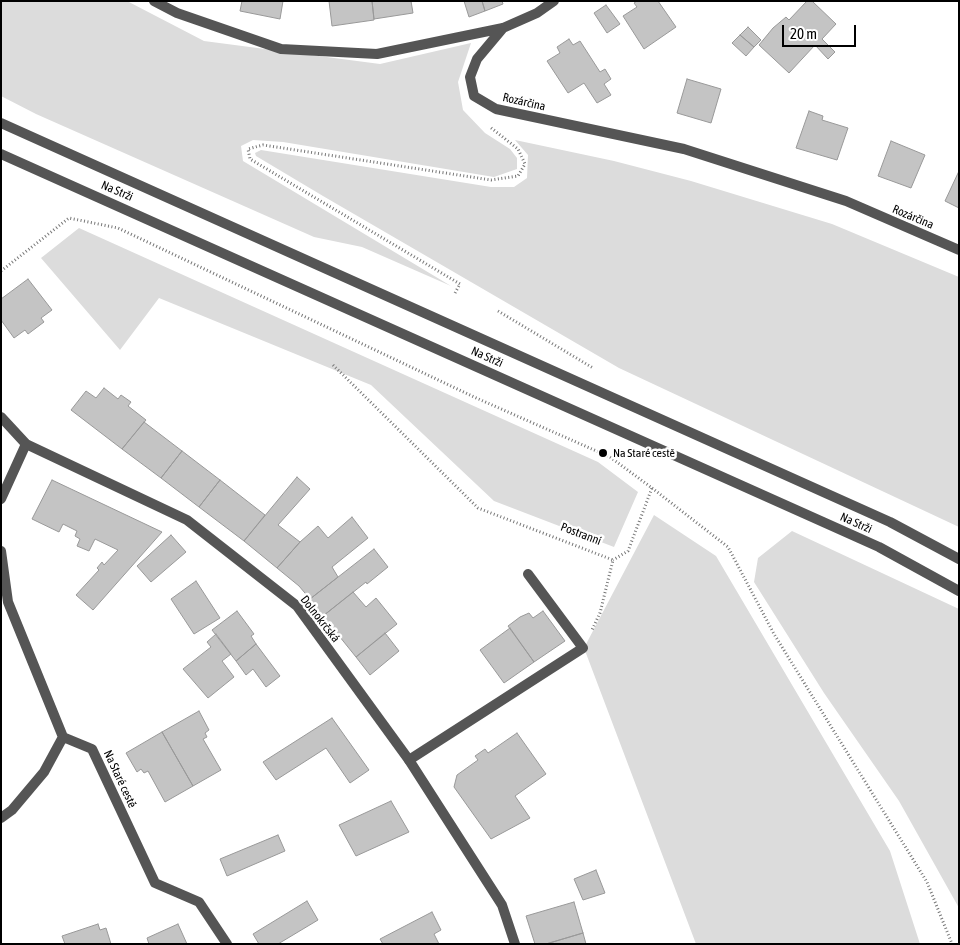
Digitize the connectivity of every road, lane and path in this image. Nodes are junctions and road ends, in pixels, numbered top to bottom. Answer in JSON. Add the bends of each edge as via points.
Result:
{"nodes":[{"id":1,"x":154,"y":1,"type":"edge"},
{"id":2,"x":554,"y":1,"type":"edge"},
{"id":3,"x":502,"y":28,"type":"junction"},
{"id":4,"x":1,"y":123,"type":"edge"},
{"id":5,"x":488,"y":126,"type":"dead end"},
{"id":6,"x":1,"y":154,"type":"edge"},
{"id":7,"x":959,"y":250,"type":"edge"},
{"id":8,"x":1,"y":271,"type":"edge"},
{"id":9,"x":455,"y":293,"type":"dead end"},
{"id":10,"x":332,"y":365,"type":"dead end"},
{"id":11,"x":1,"y":416,"type":"edge"},
{"id":12,"x":26,"y":444,"type":"junction"},
{"id":13,"x":652,"y":488,"type":"junction"},
{"id":14,"x":1,"y":499,"type":"edge"},
{"id":15,"x":1,"y":551,"type":"edge"},
{"id":16,"x":613,"y":560,"type":"junction"},
{"id":17,"x":959,"y":560,"type":"edge"},
{"id":18,"x":528,"y":574,"type":"dead end"},
{"id":19,"x":959,"y":591,"type":"edge"},
{"id":20,"x":583,"y":648,"type":"junction"},
{"id":21,"x":63,"y":737,"type":"junction"},
{"id":22,"x":410,"y":760,"type":"junction"},
{"id":23,"x":1,"y":818,"type":"edge"},
{"id":24,"x":227,"y":944,"type":"edge"},
{"id":25,"x":515,"y":944,"type":"edge"},
{"id":26,"x":952,"y":944,"type":"edge"}],
"edges":[{"from":1,"to":3,"type":"street","via":[[177,13],[281,49],[378,54]]},
{"from":2,"to":3,"type":"street","via":[[537,13]]},
{"from":3,"to":7,"type":"street","name":"Rozárčina","via":[[477,59],[470,77],[474,96],[496,110],[684,149],[846,201]]},
{"from":4,"to":17,"type":"street","name":"Na Strži","via":[[890,522]]},
{"from":5,"to":9,"type":"path","via":[[518,149],[525,164],[518,176],[491,180],[263,145],[248,149],[250,159],[460,284]]},
{"from":6,"to":19,"type":"street","name":"Na Strži","via":[[879,546]]},
{"from":8,"to":13,"type":"path","via":[[69,218],[118,228],[610,458]]},
{"from":10,"to":16,"type":"path","name":"Postranní","via":[[478,508]]},
{"from":11,"to":12,"type":"street","name":"Dolnokrčská"},
{"from":12,"to":14,"type":"street"},
{"from":12,"to":22,"type":"street","name":"Dolnokrčská","via":[[187,520],[297,606]]},
{"from":13,"to":16,"type":"path","via":[[628,551]]},
{"from":13,"to":26,"type":"path","via":[[728,547],[774,634],[927,882]]},
{"from":15,"to":21,"type":"street","via":[[8,602]]},
{"from":16,"to":20,"type":"path","name":"Postranní","via":[[600,613]]},
{"from":18,"to":20,"type":"street"},
{"from":20,"to":22,"type":"street"},
{"from":21,"to":23,"type":"street","via":[[44,772],[12,810]]},
{"from":21,"to":24,"type":"street","name":"Na Staré cestě","via":[[92,749],[155,883],[198,902]]},
{"from":22,"to":25,"type":"street","name":"Dolnokrčská","via":[[502,905]]}]}
